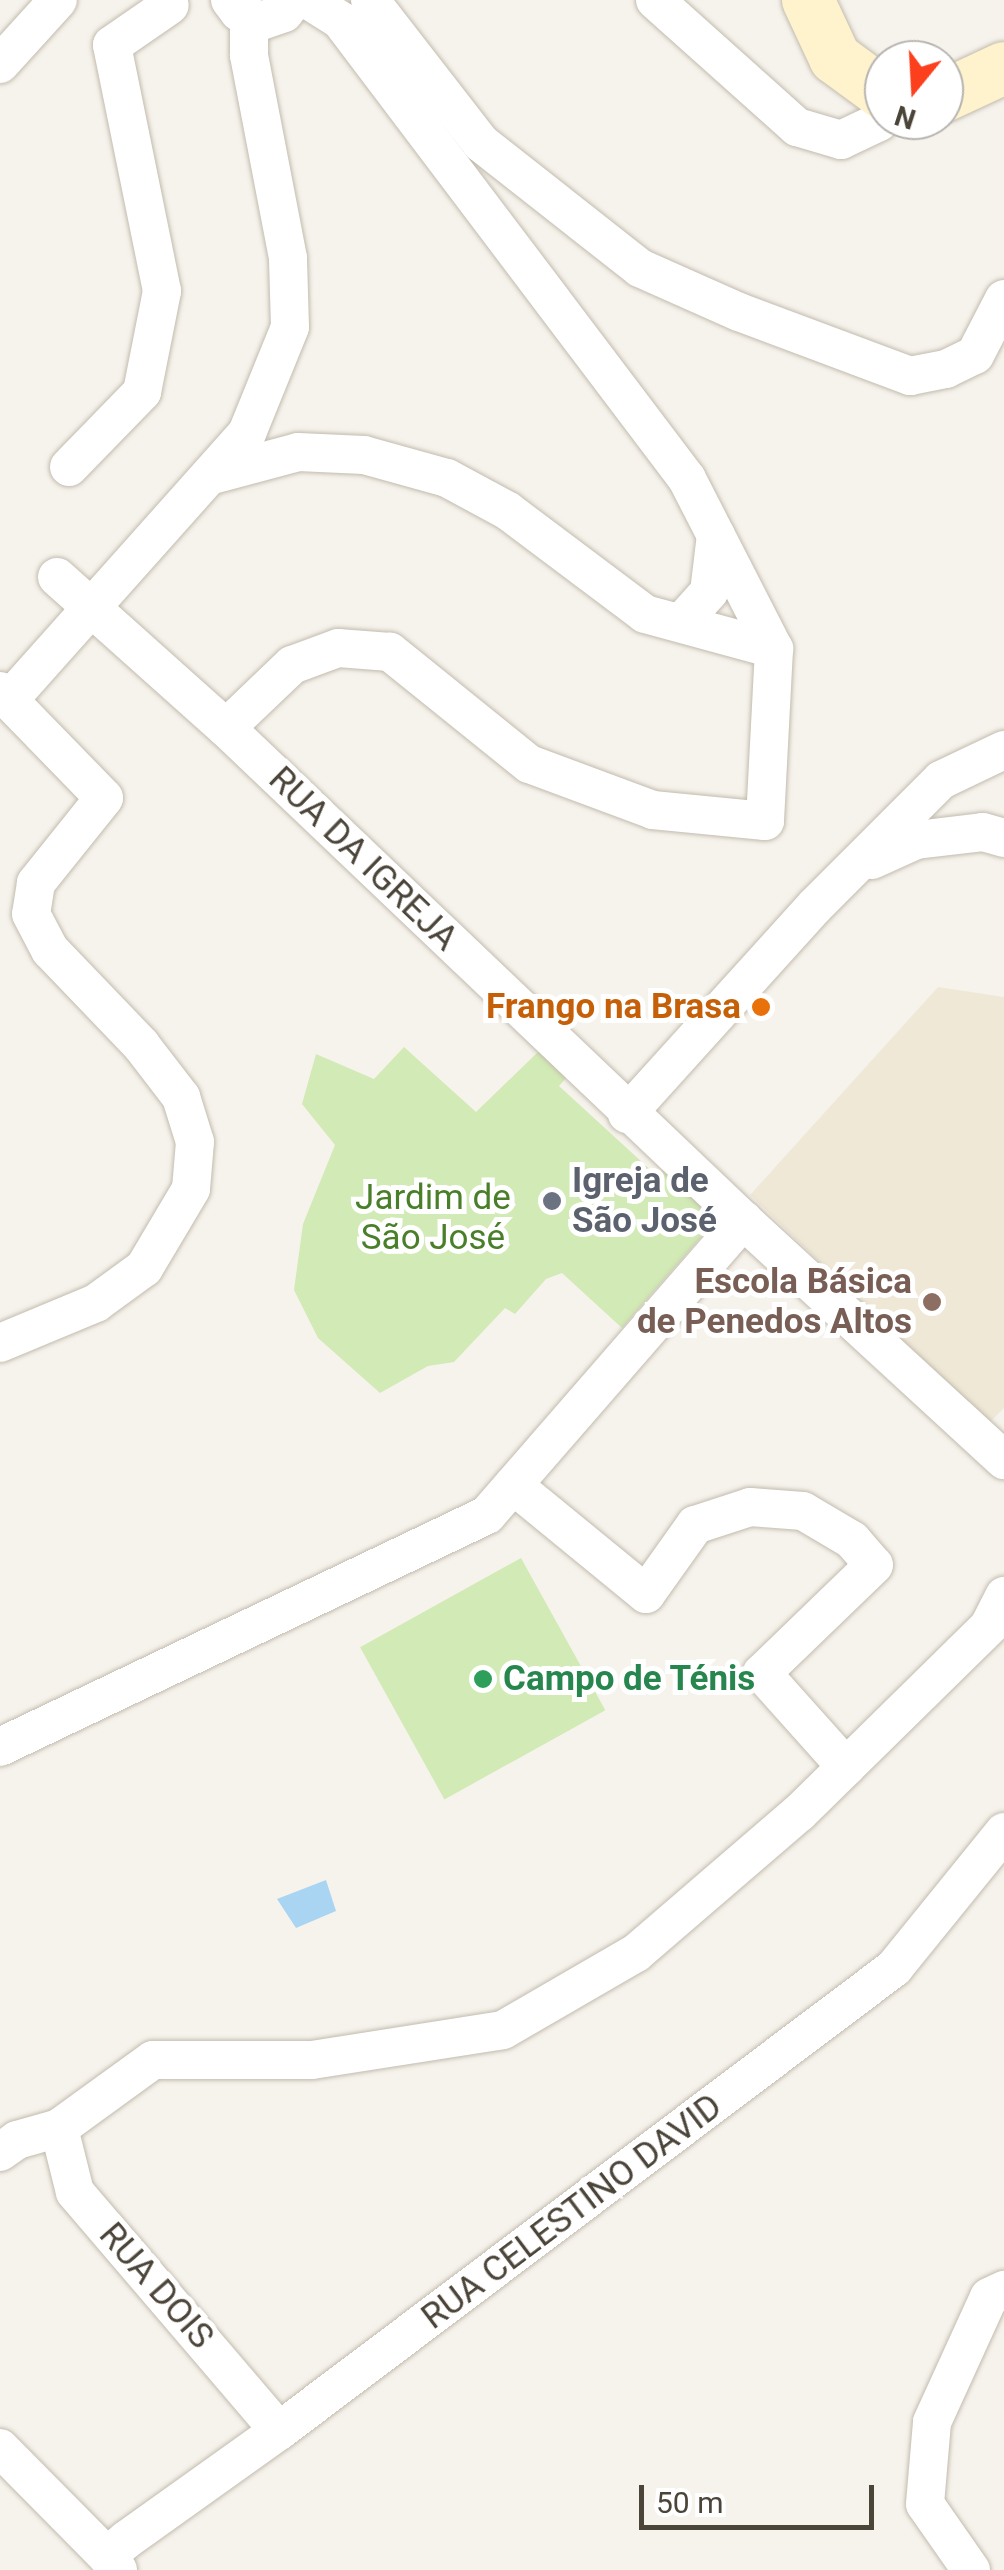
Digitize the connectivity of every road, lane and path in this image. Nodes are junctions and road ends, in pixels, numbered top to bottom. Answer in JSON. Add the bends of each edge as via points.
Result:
{"nodes":[{"id":1,"x":58,"y":0,"type":"edge"},
{"id":2,"x":294,"y":0,"type":"edge"},
{"id":3,"x":308,"y":0,"type":"edge"},
{"id":4,"x":370,"y":0,"type":"edge"},
{"id":5,"x":655,"y":0,"type":"edge"},
{"id":6,"x":808,"y":0,"type":"edge"},
{"id":7,"x":163,"y":3,"type":"edge"},
{"id":8,"x":237,"y":7,"type":"edge"},
{"id":9,"x":0,"y":64,"type":"edge"},
{"id":10,"x":1004,"y":68,"type":"edge"},
{"id":11,"x":864,"y":79,"type":"edge"},
{"id":12,"x":964,"y":87,"type":"edge"},
{"id":13,"x":864,"y":129,"type":"edge"},
{"id":14,"x":1004,"y":299,"type":"edge"},
{"id":15,"x":68,"y":467,"type":"dead end"},
{"id":16,"x":209,"y":476,"type":"junction"},
{"id":17,"x":716,"y":535,"type":"junction"},
{"id":18,"x":58,"y":577,"type":"dead end"},
{"id":19,"x":94,"y":610,"type":"junction"},
{"id":20,"x":681,"y":623,"type":"junction"},
{"id":21,"x":774,"y":649,"type":"junction"},
{"id":22,"x":4,"y":696,"type":"edge"},
{"id":23,"x":226,"y":728,"type":"junction"},
{"id":24,"x":1004,"y":750,"type":"edge"},
{"id":25,"x":1004,"y":838,"type":"edge"},
{"id":26,"x":856,"y":868,"type":"junction"},
{"id":27,"x":627,"y":1114,"type":"junction"},
{"id":28,"x":743,"y":1220,"type":"junction"},
{"id":29,"x":0,"y":1343,"type":"edge"},
{"id":30,"x":1004,"y":1460,"type":"edge"},
{"id":31,"x":513,"y":1486,"type":"junction"},
{"id":32,"x":1004,"y":1596,"type":"edge"},
{"id":33,"x":0,"y":1748,"type":"edge"},
{"id":34,"x":846,"y":1767,"type":"junction"},
{"id":35,"x":1004,"y":1832,"type":"edge"},
{"id":36,"x":59,"y":2128,"type":"junction"},
{"id":37,"x":0,"y":2152,"type":"edge"},
{"id":38,"x":1004,"y":2290,"type":"edge"},
{"id":39,"x":280,"y":2431,"type":"junction"},
{"id":40,"x":0,"y":2448,"type":"edge"},
{"id":41,"x":112,"y":2563,"type":"edge"},
{"id":42,"x":971,"y":2570,"type":"edge"}],
"edges":[{"from":1,"to":9,"type":"street"},
{"from":2,"to":8,"type":"street","via":[[273,19]]},
{"from":3,"to":17,"type":"street","via":[[341,21],[688,479]]},
{"from":4,"to":14,"type":"street","via":[[481,143],[640,268],[910,376],[946,370],[975,355]]},
{"from":5,"to":13,"type":"street","via":[[797,127],[840,140]]},
{"from":6,"to":11,"type":"main road","via":[[835,58]]},
{"from":7,"to":8,"type":"street","via":[[194,11]]},
{"from":7,"to":15,"type":"street","via":[[112,45],[162,291],[142,392]]},
{"from":8,"to":16,"type":"street","via":[[288,258],[290,327],[248,433]]},
{"from":10,"to":12,"type":"main road"},
{"from":16,"to":19,"type":"street"},
{"from":16,"to":20,"type":"street","via":[[298,452],[364,455],[447,478],[508,511],[645,614]]},
{"from":17,"to":20,"type":"street","via":[[709,592]]},
{"from":17,"to":21,"type":"street"},
{"from":18,"to":19,"type":"street","name":"RUA DA IGREJA"},
{"from":19,"to":22,"type":"street"},
{"from":19,"to":23,"type":"street","name":"RUA DA IGREJA"},
{"from":20,"to":21,"type":"street"},
{"from":21,"to":23,"type":"street","via":[[766,821],[653,810],[529,764],[390,652],[338,648],[292,665]]},
{"from":22,"to":29,"type":"street","via":[[104,798],[36,883],[31,914],[50,950],[181,1097],[195,1142],[192,1189],[144,1268],[96,1304]]},
{"from":23,"to":27,"type":"street","name":"RUA DA IGREJA"},
{"from":24,"to":26,"type":"street","via":[[940,780]]},
{"from":25,"to":26,"type":"street","via":[[983,832],[916,840]]},
{"from":26,"to":27,"type":"street"},
{"from":27,"to":28,"type":"street","name":"RUA DA IGREJA"},
{"from":28,"to":30,"type":"street","name":"RUA DA IGREJA"},
{"from":28,"to":31,"type":"street"},
{"from":31,"to":33,"type":"street","via":[[487,1515]]},
{"from":31,"to":34,"type":"street","via":[[646,1594],[695,1525],[750,1507],[803,1511],[852,1540],[874,1565],[762,1673]]},
{"from":32,"to":34,"type":"street","via":[[989,1626]]},
{"from":34,"to":36,"type":"street","via":[[636,1953],[503,2030],[312,2060],[153,2060]]},
{"from":35,"to":39,"type":"street","name":"RUA CELESTINO DAVID","via":[[894,1968]]},
{"from":36,"to":37,"type":"street"},
{"from":36,"to":39,"type":"street","name":"RUA DOIS","via":[[75,2192]]},
{"from":38,"to":42,"type":"street","via":[[989,2297],[932,2422],[925,2504]]},
{"from":39,"to":41,"type":"street","name":"RUA CELESTINO DAVID"},
{"from":40,"to":41,"type":"street","name":"RUA CELESTINO DAVID"}]}
